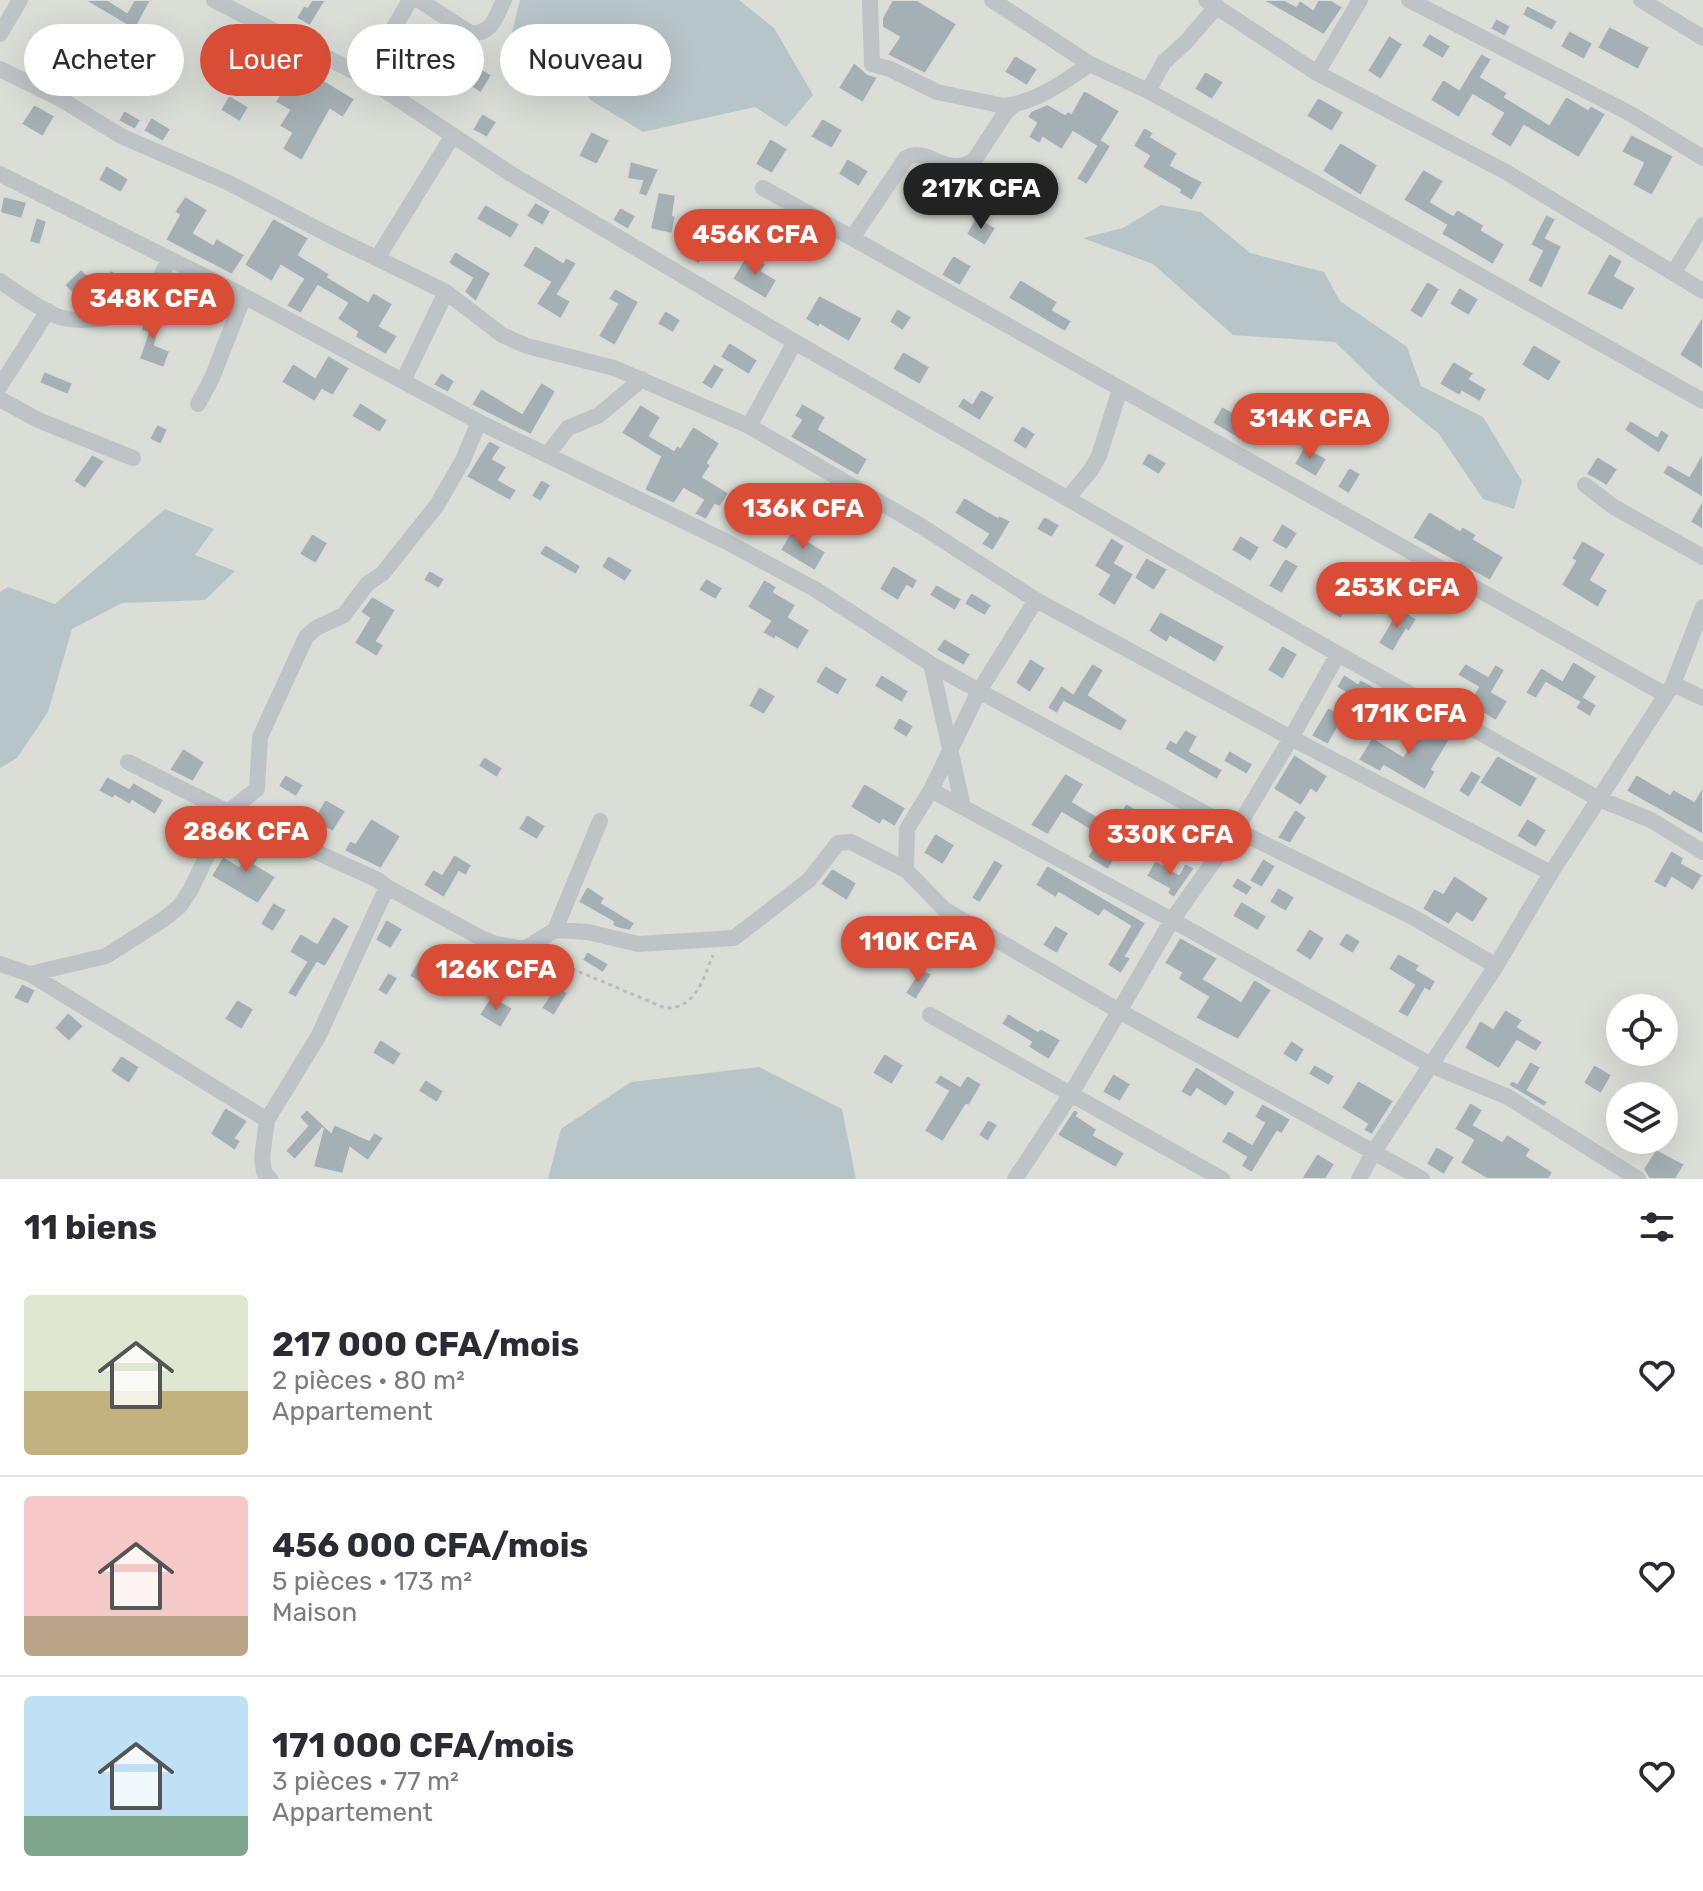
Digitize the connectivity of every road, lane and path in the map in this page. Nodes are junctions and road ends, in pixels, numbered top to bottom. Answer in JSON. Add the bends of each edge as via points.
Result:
{"nodes":[{"id":1,"x":214,"y":0,"type":"edge"},
{"id":2,"x":410,"y":0,"type":"edge"},
{"id":3,"x":419,"y":0,"type":"edge"},
{"id":4,"x":504,"y":0,"type":"edge"},
{"id":5,"x":870,"y":0,"type":"edge"},
{"id":6,"x":992,"y":0,"type":"edge"},
{"id":7,"x":1360,"y":0,"type":"edge"},
{"id":8,"x":1409,"y":0,"type":"edge"},
{"id":9,"x":1641,"y":0,"type":"edge"},
{"id":10,"x":1212,"y":3,"type":"edge"},
{"id":11,"x":11,"y":4,"type":"edge"},
{"id":12,"x":396,"y":24,"type":"edge"},
{"id":13,"x":0,"y":34,"type":"edge"},
{"id":14,"x":1703,"y":38,"type":"edge"},
{"id":15,"x":1090,"y":64,"type":"junction"},
{"id":16,"x":347,"y":68,"type":"edge"},
{"id":17,"x":0,"y":69,"type":"edge"},
{"id":18,"x":1317,"y":73,"type":"junction"},
{"id":19,"x":1148,"y":91,"type":"junction"},
{"id":20,"x":394,"y":96,"type":"edge"},
{"id":21,"x":1014,"y":105,"type":"junction"},
{"id":22,"x":453,"y":135,"type":"junction"},
{"id":23,"x":1703,"y":158,"type":"edge"},
{"id":24,"x":0,"y":174,"type":"edge"},
{"id":25,"x":763,"y":188,"type":"dead end"},
{"id":26,"x":1703,"y":225,"type":"edge"},
{"id":27,"x":852,"y":238,"type":"junction"},
{"id":28,"x":378,"y":257,"type":"junction"},
{"id":29,"x":170,"y":259,"type":"junction"},
{"id":30,"x":1674,"y":272,"type":"junction"},
{"id":31,"x":0,"y":281,"type":"edge"},
{"id":32,"x":1703,"y":291,"type":"edge"},
{"id":33,"x":446,"y":292,"type":"junction"},
{"id":34,"x":244,"y":296,"type":"junction"},
{"id":35,"x":48,"y":311,"type":"junction"},
{"id":36,"x":795,"y":342,"type":"junction"},
{"id":37,"x":642,"y":379,"type":"junction"},
{"id":38,"x":403,"y":381,"type":"junction"},
{"id":39,"x":0,"y":386,"type":"edge"},
{"id":40,"x":1120,"y":389,"type":"junction"},
{"id":41,"x":0,"y":399,"type":"edge"},
{"id":42,"x":1703,"y":401,"type":"edge"},
{"id":43,"x":198,"y":404,"type":"dead end"},
{"id":44,"x":479,"y":422,"type":"junction"},
{"id":45,"x":749,"y":426,"type":"junction"},
{"id":46,"x":547,"y":455,"type":"junction"},
{"id":47,"x":133,"y":458,"type":"dead end"},
{"id":48,"x":1585,"y":485,"type":"dead end"},
{"id":49,"x":1068,"y":498,"type":"junction"},
{"id":50,"x":1703,"y":557,"type":"edge"},
{"id":51,"x":1036,"y":600,"type":"junction"},
{"id":52,"x":1703,"y":607,"type":"edge"},
{"id":53,"x":1338,"y":654,"type":"junction"},
{"id":54,"x":931,"y":664,"type":"junction"},
{"id":55,"x":1669,"y":690,"type":"junction"},
{"id":56,"x":979,"y":691,"type":"junction"},
{"id":57,"x":1703,"y":698,"type":"edge"},
{"id":58,"x":1291,"y":738,"type":"junction"},
{"id":59,"x":951,"y":748,"type":"junction"},
{"id":60,"x":128,"y":762,"type":"dead end"},
{"id":61,"x":931,"y":790,"type":"junction"},
{"id":62,"x":1599,"y":799,"type":"junction"},
{"id":63,"x":963,"y":807,"type":"junction"},
{"id":64,"x":228,"y":812,"type":"junction"},
{"id":65,"x":600,"y":821,"type":"dead end"},
{"id":66,"x":1236,"y":830,"type":"junction"},
{"id":67,"x":1703,"y":852,"type":"edge"},
{"id":68,"x":906,"y":870,"type":"junction"},
{"id":69,"x":1551,"y":873,"type":"junction"},
{"id":70,"x":387,"y":887,"type":"junction"},
{"id":71,"x":1172,"y":920,"type":"junction"},
{"id":72,"x":555,"y":930,"type":"junction"},
{"id":73,"x":722,"y":937,"type":"junction"},
{"id":74,"x":524,"y":949,"type":"junction"},
{"id":75,"x":0,"y":964,"type":"edge"},
{"id":76,"x":1496,"y":966,"type":"junction"},
{"id":77,"x":30,"y":974,"type":"junction"},
{"id":78,"x":1121,"y":1012,"type":"junction"},
{"id":79,"x":930,"y":1015,"type":"dead end"},
{"id":80,"x":1431,"y":1065,"type":"junction"},
{"id":81,"x":1071,"y":1094,"type":"junction"},
{"id":82,"x":267,"y":1120,"type":"junction"},
{"id":83,"x":1373,"y":1153,"type":"junction"},
{"id":84,"x":270,"y":1179,"type":"edge"},
{"id":85,"x":1015,"y":1179,"type":"edge"},
{"id":86,"x":1222,"y":1179,"type":"edge"},
{"id":87,"x":1359,"y":1179,"type":"edge"},
{"id":88,"x":1422,"y":1179,"type":"edge"},
{"id":89,"x":1638,"y":1179,"type":"edge"}],
"edges":[{"from":1,"to":16,"type":"street"},
{"from":2,"to":12,"type":"street"},
{"from":3,"to":4,"type":"street","via":[[479,34],[490,28]]},
{"from":5,"to":21,"type":"street","via":[[872,64],[937,92]]},
{"from":6,"to":15,"type":"street"},
{"from":7,"to":18,"type":"street"},
{"from":8,"to":23,"type":"street","via":[[1631,114]]},
{"from":9,"to":14,"type":"street"},
{"from":10,"to":18,"type":"street"},
{"from":10,"to":19,"type":"street","via":[[1186,42],[1164,62]]},
{"from":11,"to":13,"type":"street"},
{"from":15,"to":19,"type":"street"},
{"from":15,"to":21,"type":"street","via":[[1054,88]]},
{"from":17,"to":28,"type":"street","via":[[121,136]]},
{"from":18,"to":30,"type":"street","via":[[1506,172]]},
{"from":19,"to":42,"type":"street"},
{"from":20,"to":22,"type":"street"},
{"from":21,"to":27,"type":"street","via":[[968,164],[954,168],[917,155],[906,158]]},
{"from":22,"to":28,"type":"street"},
{"from":22,"to":36,"type":"street"},
{"from":24,"to":29,"type":"street"},
{"from":25,"to":27,"type":"street"},
{"from":26,"to":30,"type":"street"},
{"from":27,"to":40,"type":"street"},
{"from":28,"to":33,"type":"street"},
{"from":29,"to":34,"type":"street"},
{"from":29,"to":35,"type":"street","via":[[150,294],[127,313],[86,319]]},
{"from":30,"to":32,"type":"street"},
{"from":31,"to":35,"type":"street"},
{"from":33,"to":37,"type":"street","via":[[515,341]]},
{"from":33,"to":38,"type":"street"},
{"from":34,"to":38,"type":"street"},
{"from":34,"to":43,"type":"street"},
{"from":35,"to":39,"type":"street"},
{"from":36,"to":45,"type":"street"},
{"from":36,"to":49,"type":"street"},
{"from":37,"to":45,"type":"street"},
{"from":37,"to":46,"type":"street","via":[[599,415],[568,428]]},
{"from":38,"to":44,"type":"street"},
{"from":40,"to":49,"type":"street","via":[[1099,456]]},
{"from":40,"to":55,"type":"street"},
{"from":41,"to":47,"type":"street"},
{"from":44,"to":46,"type":"street"},
{"from":44,"to":64,"type":"street","via":[[437,505],[383,573],[361,590],[344,615],[306,637],[260,737],[257,789]]},
{"from":45,"to":51,"type":"street"},
{"from":46,"to":54,"type":"street","via":[[813,588]]},
{"from":48,"to":50,"type":"street"},
{"from":49,"to":53,"type":"street"},
{"from":51,"to":56,"type":"street"},
{"from":51,"to":58,"type":"street"},
{"from":52,"to":55,"type":"street"},
{"from":53,"to":58,"type":"street"},
{"from":53,"to":62,"type":"street"},
{"from":54,"to":56,"type":"street"},
{"from":54,"to":59,"type":"street"},
{"from":55,"to":57,"type":"street"},
{"from":55,"to":62,"type":"street"},
{"from":56,"to":59,"type":"street"},
{"from":56,"to":66,"type":"street"},
{"from":58,"to":66,"type":"street"},
{"from":58,"to":69,"type":"street"},
{"from":59,"to":61,"type":"street"},
{"from":59,"to":63,"type":"street"},
{"from":60,"to":64,"type":"street"},
{"from":61,"to":63,"type":"street"},
{"from":61,"to":68,"type":"street","via":[[907,829]]},
{"from":62,"to":67,"type":"street","via":[[1651,820]]},
{"from":62,"to":69,"type":"street"},
{"from":63,"to":71,"type":"street"},
{"from":64,"to":70,"type":"street"},
{"from":64,"to":77,"type":"street","via":[[180,906],[106,956]]},
{"from":65,"to":72,"type":"street"},
{"from":66,"to":71,"type":"street"},
{"from":66,"to":76,"type":"street","via":[[1413,917]]},
{"from":68,"to":73,"type":"street","via":[[851,842],[838,843],[809,880],[740,935]]},
{"from":68,"to":78,"type":"street","via":[[945,910]]},
{"from":69,"to":76,"type":"street"},
{"from":70,"to":74,"type":"street","via":[[481,938]]},
{"from":70,"to":82,"type":"street","via":[[318,1037]]},
{"from":71,"to":78,"type":"street"},
{"from":71,"to":80,"type":"street"},
{"from":72,"to":73,"type":"street","via":[[656,945]]},
{"from":72,"to":74,"type":"street"},
{"from":73,"to":74,"type":"path","via":[[696,993],[676,1008]]},
{"from":75,"to":77,"type":"street"},
{"from":76,"to":80,"type":"street"},
{"from":77,"to":82,"type":"street"},
{"from":78,"to":81,"type":"street"},
{"from":78,"to":83,"type":"street"},
{"from":79,"to":81,"type":"street"},
{"from":80,"to":83,"type":"street"},
{"from":80,"to":89,"type":"street","via":[[1508,1097]]},
{"from":81,"to":85,"type":"street"},
{"from":81,"to":86,"type":"street"},
{"from":82,"to":84,"type":"street","via":[[262,1158]]},
{"from":83,"to":87,"type":"street"},
{"from":83,"to":88,"type":"street"}]}
